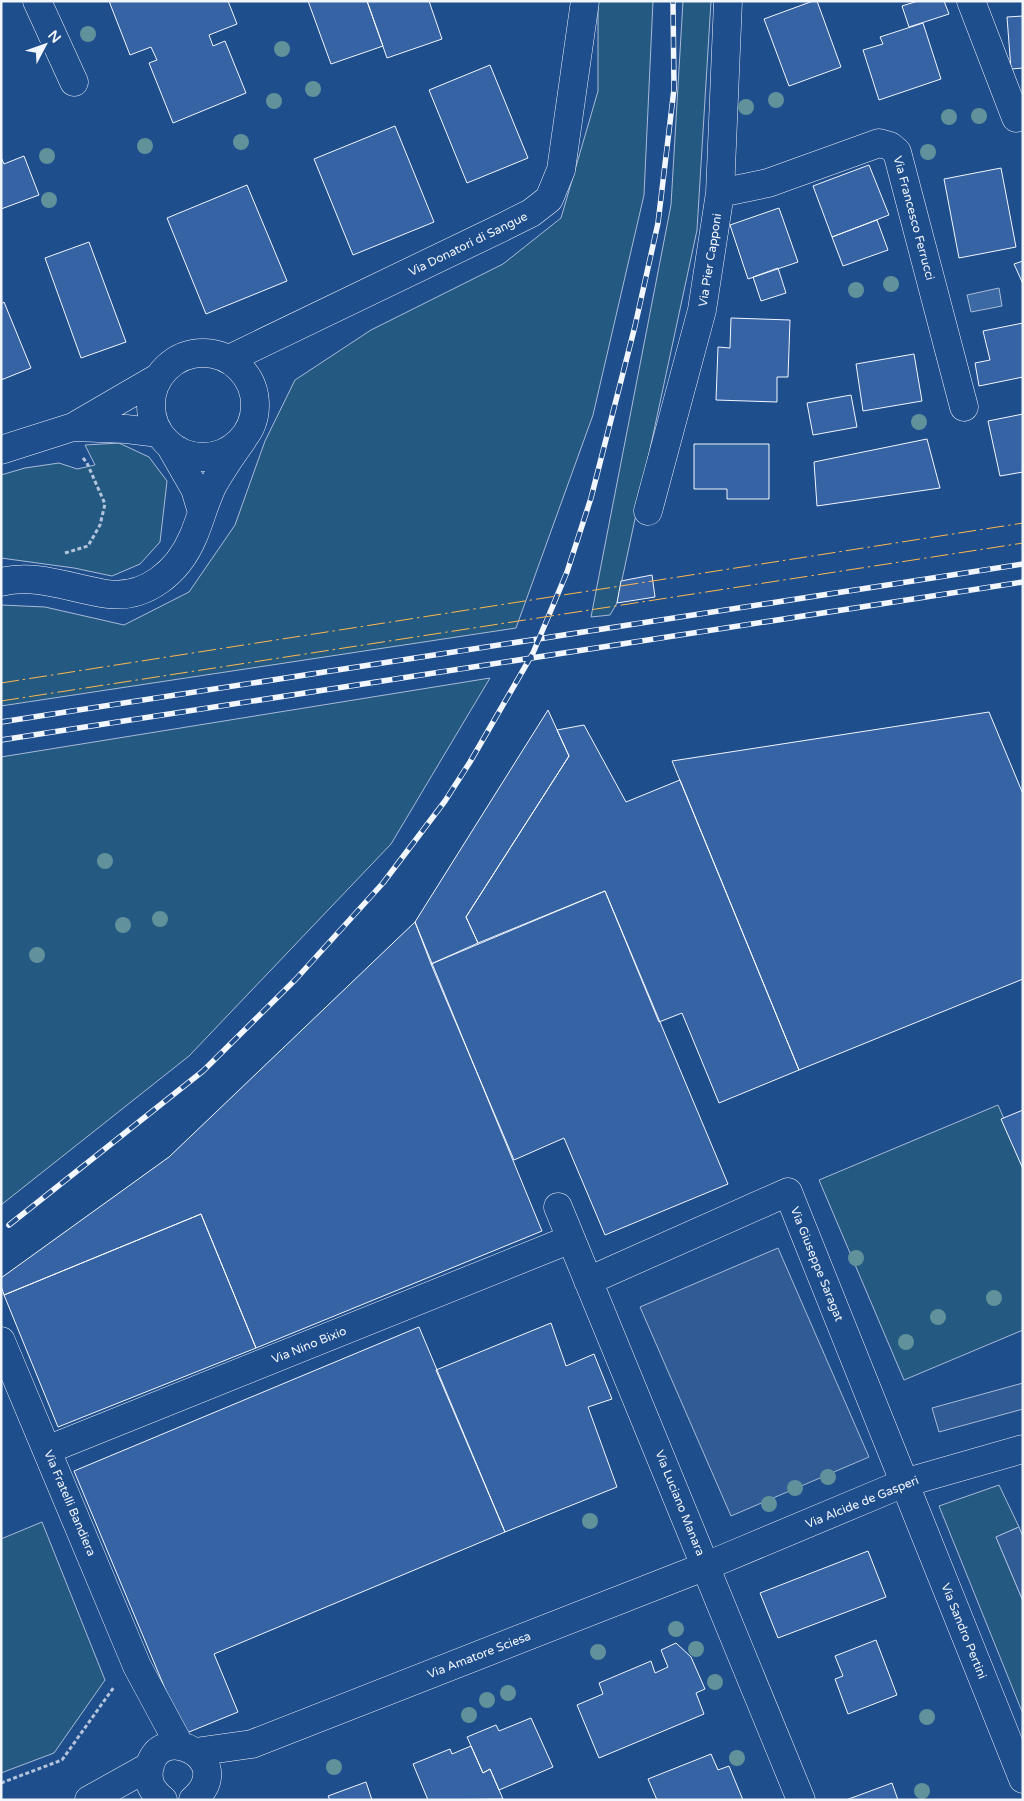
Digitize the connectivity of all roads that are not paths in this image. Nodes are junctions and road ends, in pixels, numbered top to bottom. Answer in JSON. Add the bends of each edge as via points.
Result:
{"nodes":[{"id":1,"x":38,"y":1,"type":"edge"},
{"id":2,"x":585,"y":1,"type":"edge"},
{"id":3,"x":728,"y":1,"type":"edge"},
{"id":4,"x":971,"y":1,"type":"edge"},
{"id":5,"x":74,"y":82,"type":"dead end"},
{"id":6,"x":1023,"y":117,"type":"edge"},
{"id":7,"x":720,"y":193,"type":"junction"},
{"id":8,"x":229,"y":359,"type":"junction"},
{"id":9,"x":159,"y":377,"type":"junction"},
{"id":10,"x":964,"y":407,"type":"dead end"},
{"id":11,"x":73,"y":427,"type":"junction"},
{"id":12,"x":243,"y":439,"type":"junction"},
{"id":13,"x":165,"y":440,"type":"junction"},
{"id":14,"x":1,"y":450,"type":"edge"},
{"id":15,"x":648,"y":511,"type":"dead end"},
{"id":16,"x":202,"y":512,"type":"junction"},
{"id":17,"x":1,"y":582,"type":"edge"},
{"id":18,"x":558,"y":1207,"type":"dead end"},
{"id":19,"x":571,"y":1239,"type":"junction"},
{"id":20,"x":588,"y":1281,"type":"junction"},
{"id":21,"x":1,"y":1342,"type":"edge"},
{"id":22,"x":48,"y":1450,"type":"junction"},
{"id":23,"x":1020,"y":1456,"type":"edge"},
{"id":24,"x":904,"y":1483,"type":"junction"},
{"id":25,"x":706,"y":1566,"type":"junction"},
{"id":26,"x":252,"y":1744,"type":"junction"},
{"id":27,"x":170,"y":1755,"type":"junction"},
{"id":28,"x":1023,"y":1779,"type":"edge"},
{"id":29,"x":200,"y":1789,"type":"edge"},
{"id":30,"x":152,"y":1798,"type":"edge"},
{"id":31,"x":89,"y":1800,"type":"edge"},
{"id":32,"x":801,"y":1800,"type":"edge"}],
"edges":[{"from":1,"to":5,"type":"street"},
{"from":2,"to":8,"type":"street","name":"Via Donatori di Sangue","via":[[561,170],[549,199],[531,213]]},
{"from":3,"to":7,"type":"street","name":"Via Pier Capponi"},
{"from":4,"to":6,"type":"street","via":[[1016,118]]},
{"from":7,"to":10,"type":"street","name":"Via Francesco Ferrucci","via":[[768,183],[879,143],[897,152]]},
{"from":7,"to":15,"type":"street","name":"Via Pier Capponi","via":[[702,310]]},
{"from":8,"to":9,"type":"street","via":[[203,353],[185,356]]},
{"from":8,"to":12,"type":"street","via":[[246,374],[255,397],[252,425]]},
{"from":9,"to":11,"type":"street"},
{"from":9,"to":13,"type":"street","via":[[151,404],[154,423]]},
{"from":11,"to":13,"type":"street","via":[[126,429]]},
{"from":11,"to":14,"type":"street"},
{"from":12,"to":13,"type":"street","via":[[224,454],[206,458],[180,452]]},
{"from":12,"to":16,"type":"street","via":[[213,486]]},
{"from":13,"to":16,"type":"street","via":[[195,489]]},
{"from":16,"to":17,"type":"street","via":[[176,566],[159,582],[133,593],[109,594],[33,579]]},
{"from":18,"to":19,"type":"street","name":"Via Luciano Manara"},
{"from":19,"to":20,"type":"street","name":"Via Luciano Manara"},
{"from":19,"to":22,"type":"street","name":"Via Nino Bixio"},
{"from":20,"to":24,"type":"street","name":"Via Giuseppe Saragat","via":[[788,1192]]},
{"from":20,"to":25,"type":"street","name":"Via Luciano Manara"},
{"from":21,"to":22,"type":"street","name":"Via Fratelli Bandiera"},
{"from":22,"to":27,"type":"street","name":"Via Fratelli Bandiera","via":[[128,1673]]},
{"from":23,"to":24,"type":"street","name":"Via Alcide de Gasperi"},
{"from":24,"to":25,"type":"street","name":"Via Alcide de Gasperi"},
{"from":24,"to":28,"type":"street","name":"Via Sandro Pertini"},
{"from":25,"to":26,"type":"street","name":"Via Amatore Sciesa"},
{"from":25,"to":32,"type":"street","name":"Via Luciano Manara"},
{"from":26,"to":27,"type":"street","name":"Via Amatore Sciesa"},
{"from":26,"to":29,"type":"street","name":"Via Amatore Sciesa"},
{"from":27,"to":29,"type":"street","name":"Via Fratelli Bandiera","via":[[202,1759],[206,1768]]},
{"from":27,"to":30,"type":"street","via":[[148,1776]]},
{"from":27,"to":31,"type":"street","name":"Via Amatore Sciesa"}]}
